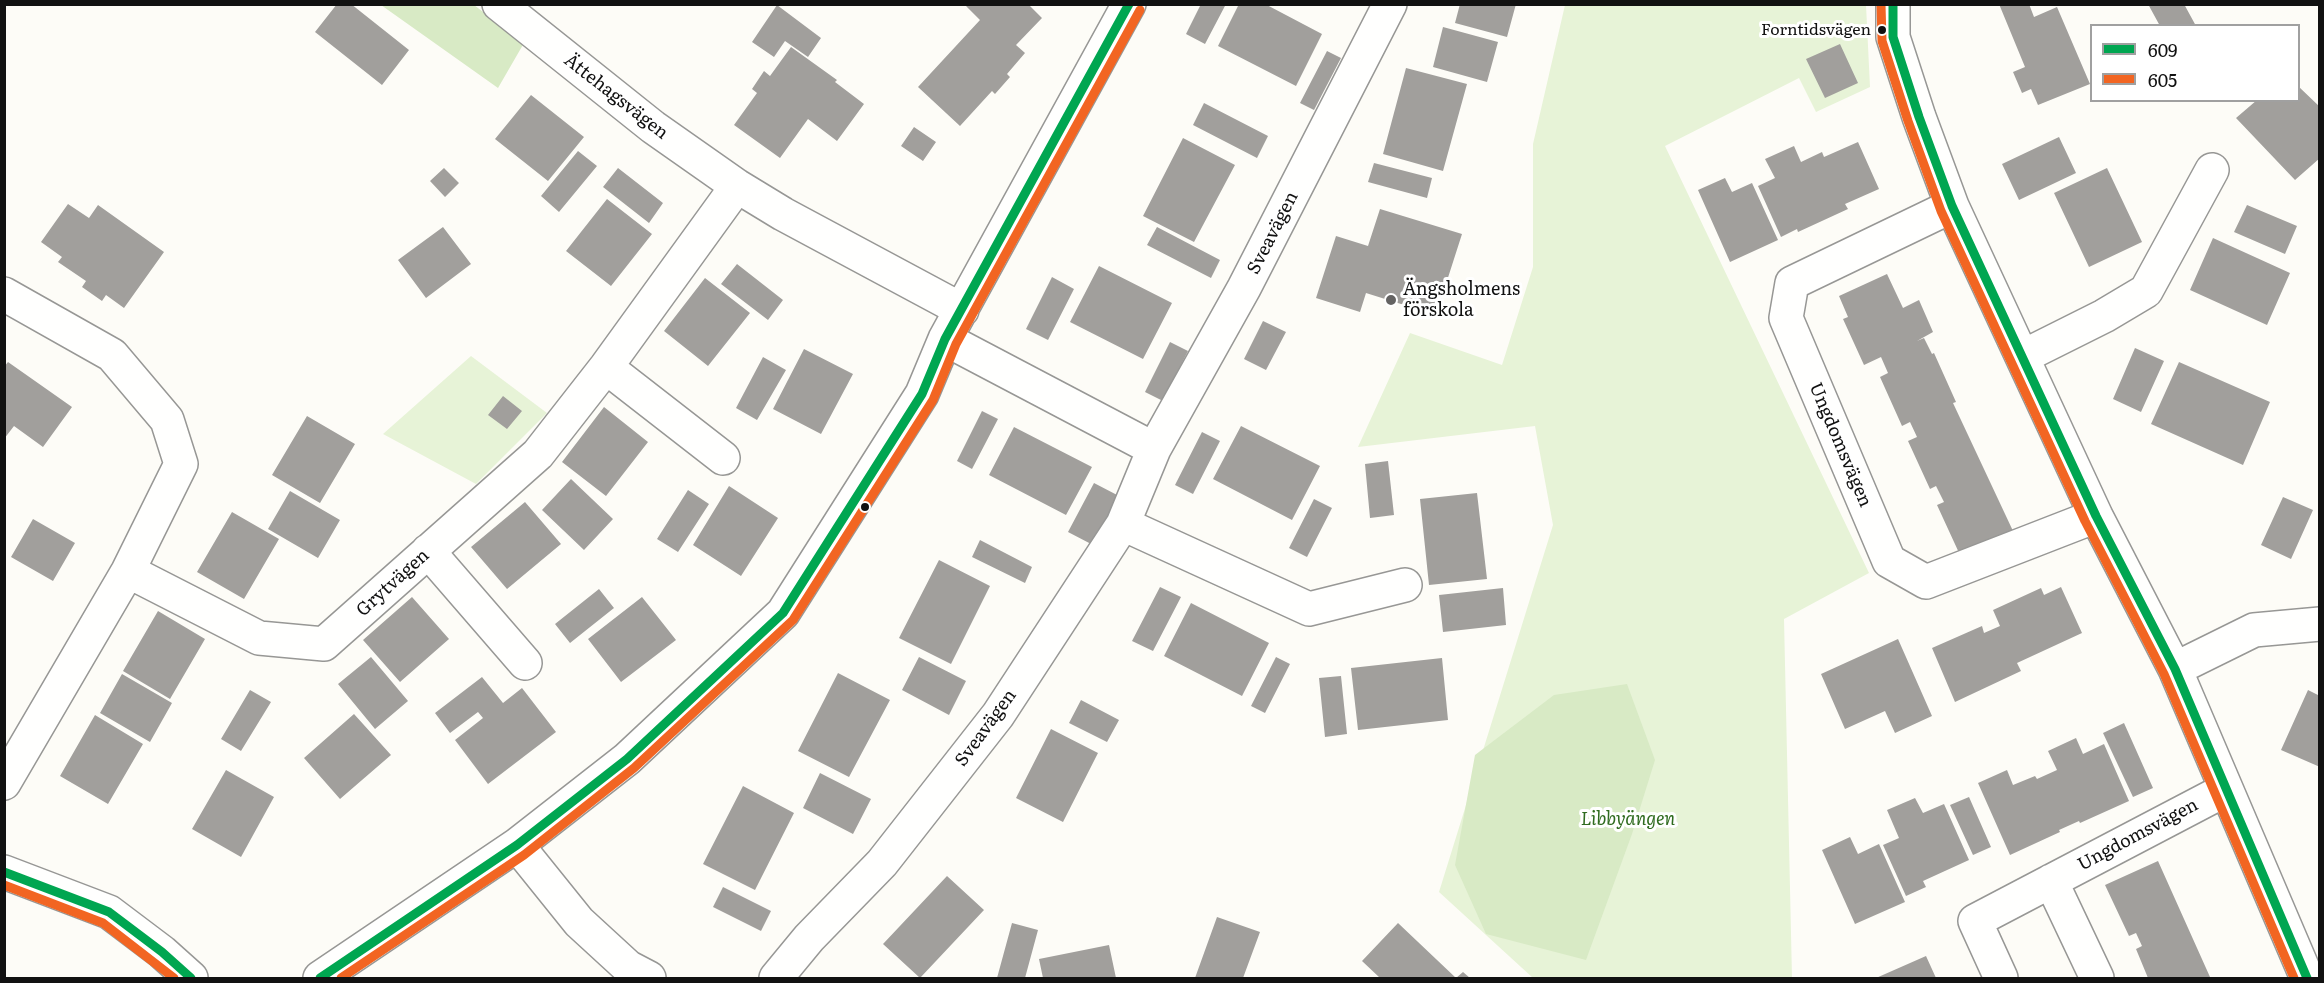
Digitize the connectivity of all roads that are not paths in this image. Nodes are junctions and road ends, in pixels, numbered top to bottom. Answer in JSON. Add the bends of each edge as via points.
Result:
{"nodes":[{"id":1,"x":499,"y":4,"type":"edge"},
{"id":2,"x":1129,"y":4,"type":"edge"},
{"id":3,"x":1893,"y":4,"type":"edge"},
{"id":4,"x":1381,"y":7,"type":"edge"},
{"id":5,"x":2212,"y":170,"type":"dead end"},
{"id":6,"x":737,"y":186,"type":"junction"},
{"id":7,"x":1952,"y":206,"type":"junction"},
{"id":8,"x":4,"y":294,"type":"edge"},
{"id":9,"x":962,"y":310,"type":"junction"},
{"id":10,"x":945,"y":339,"type":"junction"},
{"id":11,"x":2024,"y":356,"type":"junction"},
{"id":12,"x":606,"y":367,"type":"junction"},
{"id":13,"x":1154,"y":448,"type":"junction"},
{"id":14,"x":723,"y":458,"type":"dead end"},
{"id":15,"x":2097,"y":516,"type":"junction"},
{"id":16,"x":1123,"y":524,"type":"junction"},
{"id":17,"x":428,"y":551,"type":"junction"},
{"id":18,"x":128,"y":571,"type":"junction"},
{"id":19,"x":1405,"y":585,"type":"dead end"},
{"id":20,"x":2319,"y":624,"type":"edge"},
{"id":21,"x":525,"y":663,"type":"dead end"},
{"id":22,"x":2175,"y":669,"type":"junction"},
{"id":23,"x":4,"y":783,"type":"edge"},
{"id":24,"x":2225,"y":790,"type":"junction"},
{"id":25,"x":517,"y":845,"type":"junction"},
{"id":26,"x":4,"y":872,"type":"edge"},
{"id":27,"x":2051,"y":881,"type":"junction"},
{"id":28,"x":641,"y":976,"type":"edge"},
{"id":29,"x":191,"y":978,"type":"edge"},
{"id":30,"x":320,"y":978,"type":"edge"},
{"id":31,"x":776,"y":978,"type":"edge"},
{"id":32,"x":2001,"y":978,"type":"edge"},
{"id":33,"x":2097,"y":978,"type":"edge"},
{"id":34,"x":2307,"y":978,"type":"edge"}],
"edges":[{"from":1,"to":6,"type":"street","name":"Ättehagsvägen","via":[[653,127]]},
{"from":2,"to":9,"type":"street"},
{"from":3,"to":7,"type":"street","via":[[1893,37]]},
{"from":4,"to":13,"type":"street","name":"Sveavägen","via":[[1244,288]]},
{"from":5,"to":11,"type":"street","via":[[2146,291]]},
{"from":6,"to":9,"type":"street","name":"Ättehagsvägen"},
{"from":6,"to":12,"type":"street"},
{"from":7,"to":11,"type":"street"},
{"from":7,"to":15,"type":"street","name":"Ungdomsvägen","via":[[1792,283],[1786,318],[1889,561],[1926,582]]},
{"from":8,"to":18,"type":"street","via":[[112,355],[167,420],[181,464]]},
{"from":9,"to":10,"type":"street"},
{"from":10,"to":13,"type":"street"},
{"from":10,"to":25,"type":"street","via":[[922,394],[783,613],[627,759]]},
{"from":11,"to":15,"type":"street"},
{"from":12,"to":14,"type":"street"},
{"from":12,"to":17,"type":"street","name":"Grytvägen","via":[[538,454]]},
{"from":13,"to":16,"type":"street","name":"Sveavägen"},
{"from":15,"to":22,"type":"street"},
{"from":16,"to":19,"type":"street","via":[[1309,609]]},
{"from":16,"to":31,"type":"street","name":"Sveavägen","via":[[998,716],[882,863]]},
{"from":17,"to":18,"type":"street","name":"Grytvägen","via":[[324,644],[260,638]]},
{"from":17,"to":21,"type":"street"},
{"from":18,"to":23,"type":"street"},
{"from":20,"to":22,"type":"street","via":[[2254,630]]},
{"from":22,"to":24,"type":"street"},
{"from":24,"to":27,"type":"street","name":"Ungdomsvägen"},
{"from":24,"to":34,"type":"street"},
{"from":25,"to":28,"type":"street","via":[[579,922]]},
{"from":25,"to":30,"type":"street"},
{"from":26,"to":29,"type":"street","via":[[109,912]]},
{"from":27,"to":32,"type":"street","name":"Ungdomsvägen","via":[[1975,921]]},
{"from":27,"to":33,"type":"street"}]}
